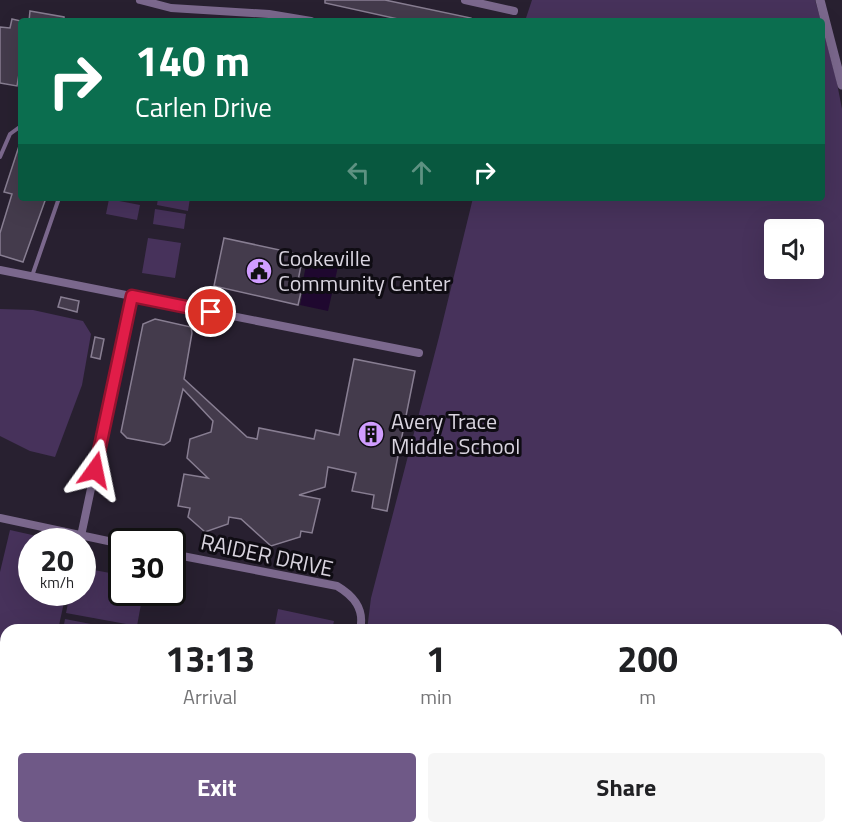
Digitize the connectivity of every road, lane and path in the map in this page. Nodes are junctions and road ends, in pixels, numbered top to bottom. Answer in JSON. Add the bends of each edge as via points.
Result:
{"nodes":[{"id":1,"x":140,"y":0,"type":"edge"},
{"id":2,"x":465,"y":0,"type":"edge"},
{"id":3,"x":820,"y":0,"type":"edge"},
{"id":4,"x":514,"y":11,"type":"dead end"},
{"id":5,"x":293,"y":18,"type":"edge"},
{"id":6,"x":825,"y":18,"type":"edge"},
{"id":7,"x":825,"y":19,"type":"edge"},
{"id":8,"x":842,"y":85,"type":"edge"},
{"id":9,"x":18,"y":128,"type":"edge"},
{"id":10,"x":0,"y":157,"type":"edge"},
{"id":11,"x":58,"y":201,"type":"edge"},
{"id":12,"x":0,"y":270,"type":"edge"},
{"id":13,"x":32,"y":276,"type":"junction"},
{"id":14,"x":132,"y":296,"type":"junction"},
{"id":15,"x":419,"y":354,"type":"dead end"},
{"id":16,"x":0,"y":518,"type":"edge"},
{"id":17,"x":45,"y":528,"type":"edge"},
{"id":18,"x":83,"y":528,"type":"edge"},
{"id":19,"x":186,"y":557,"type":"edge"},
{"id":20,"x":361,"y":624,"type":"edge"}],
"edges":[{"from":1,"to":5,"type":"street","via":[[171,8]]},
{"from":2,"to":4,"type":"street"},
{"from":3,"to":6,"type":"street"},
{"from":7,"to":8,"type":"street"},
{"from":9,"to":10,"type":"lane","via":[[10,135]]},
{"from":11,"to":13,"type":"lane"},
{"from":12,"to":13,"type":"street"},
{"from":13,"to":14,"type":"street"},
{"from":14,"to":15,"type":"street"},
{"from":14,"to":18,"type":"street"},
{"from":16,"to":17,"type":"street"},
{"from":19,"to":20,"type":"street","name":"RAIDER DRIVE","via":[[337,586],[351,594],[359,607]]}]}
